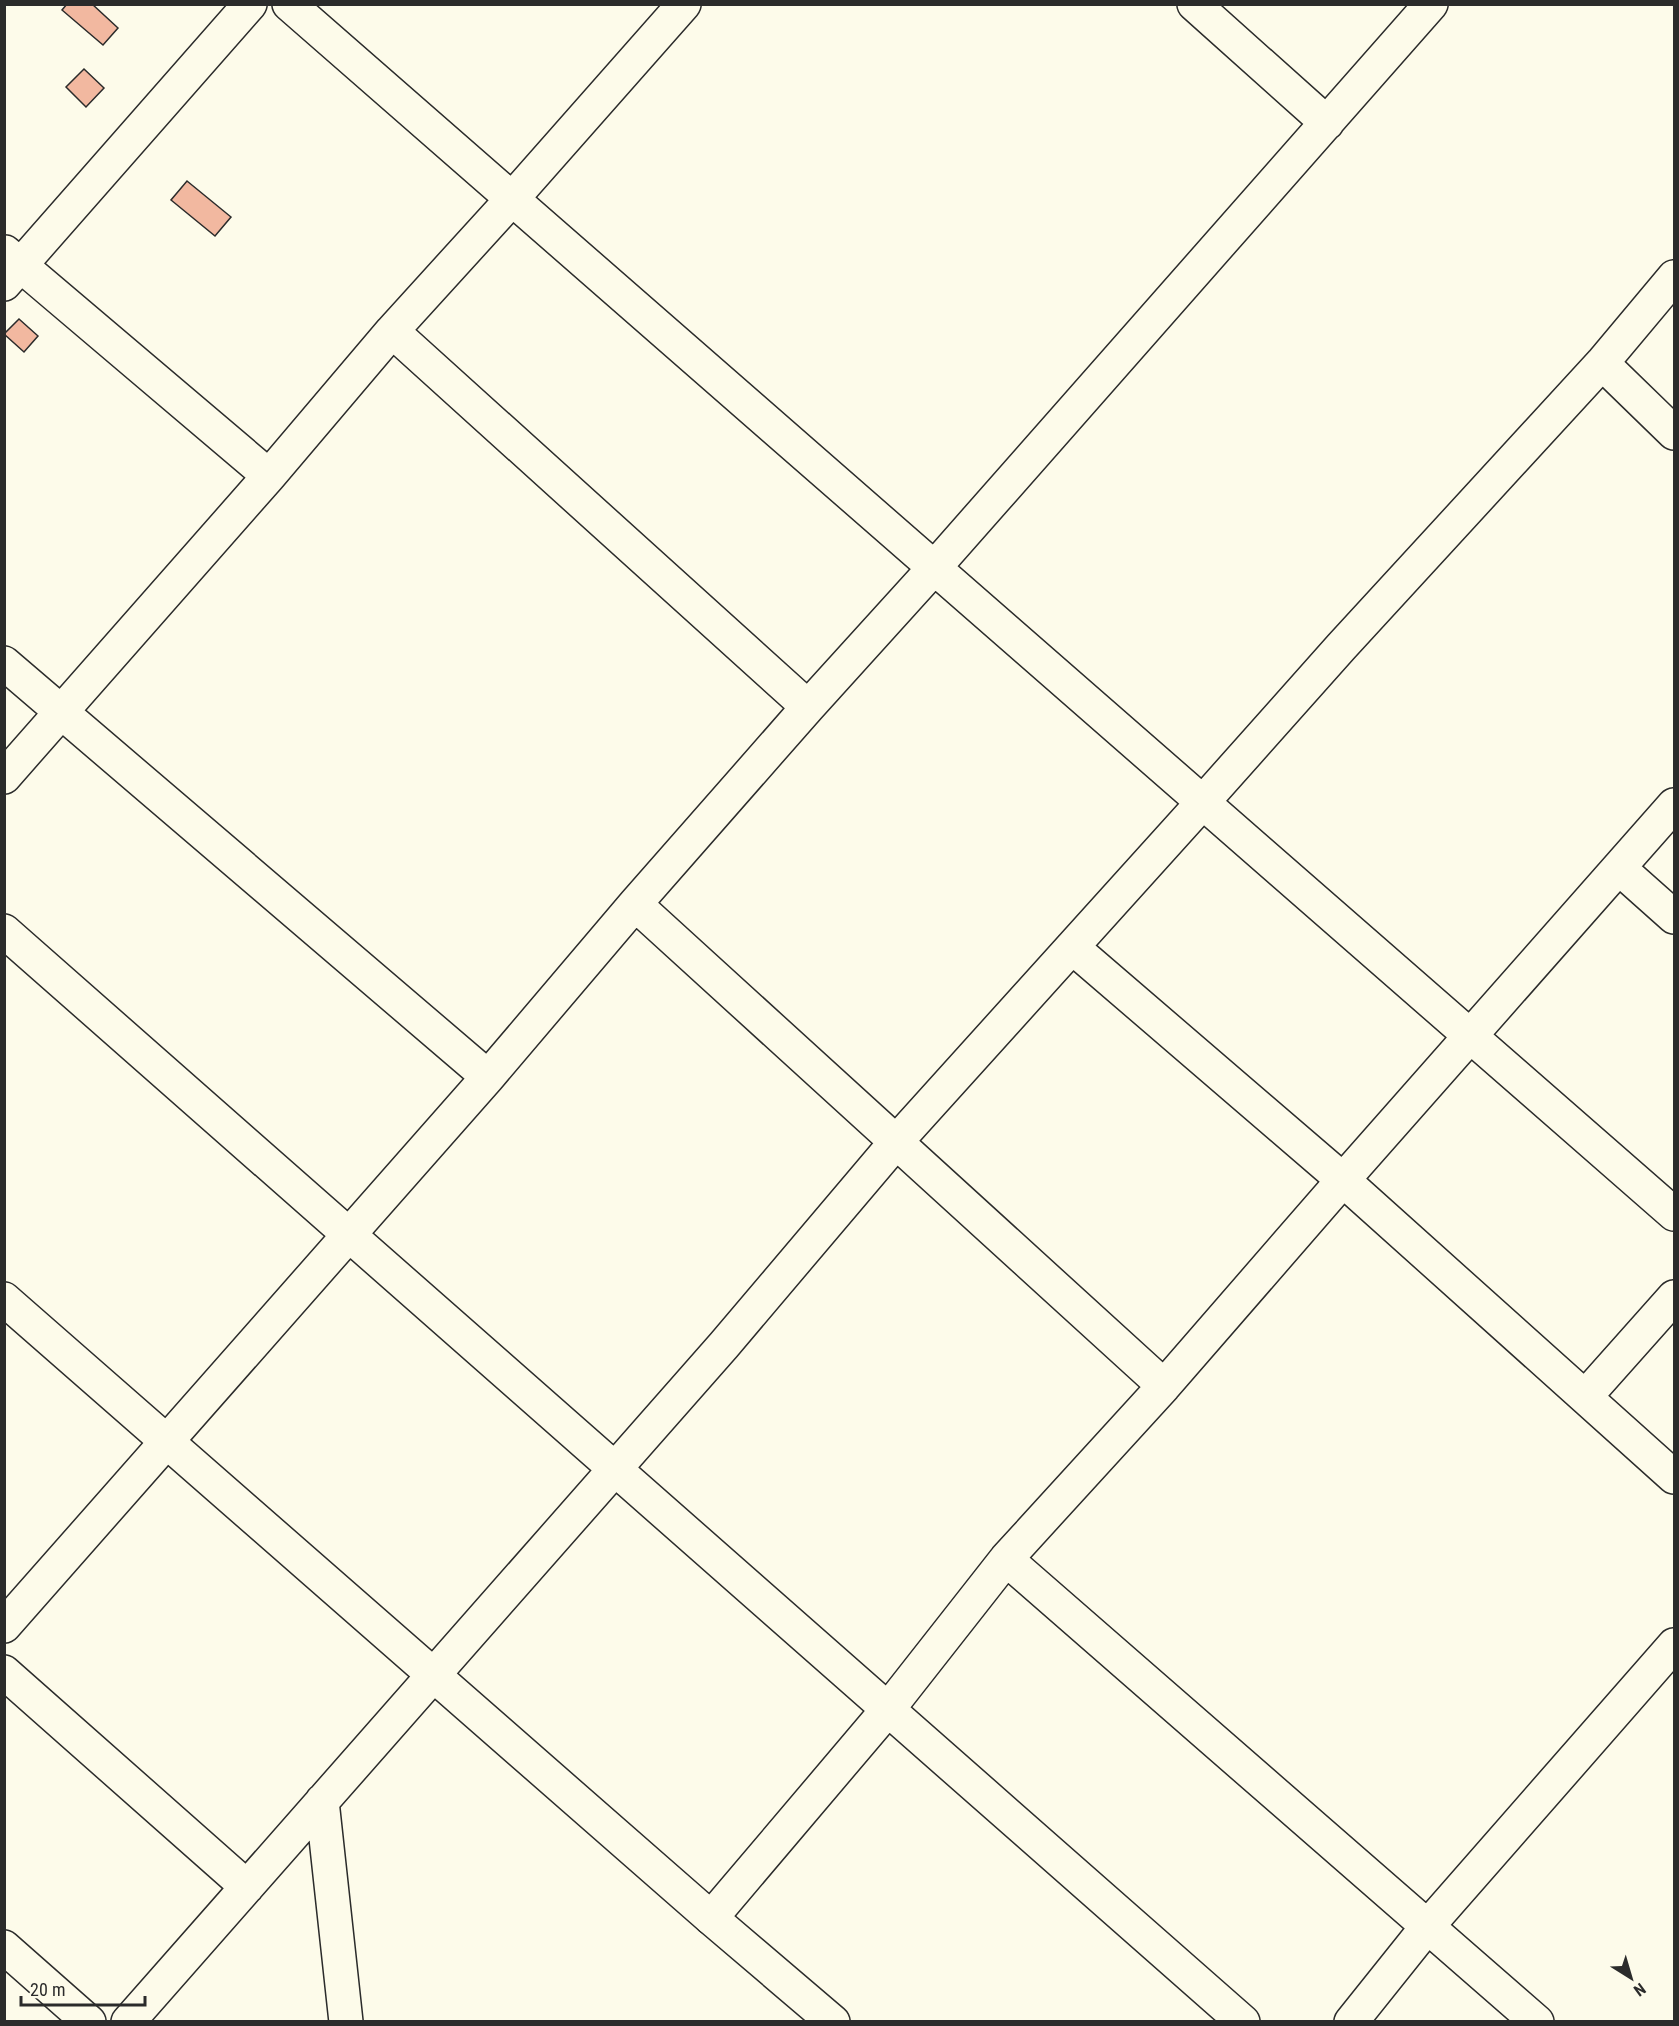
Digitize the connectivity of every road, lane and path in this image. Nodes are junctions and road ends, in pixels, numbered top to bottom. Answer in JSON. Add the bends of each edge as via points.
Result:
{"nodes":[{"id":1,"x":250,"y":4,"type":"edge"},
{"id":2,"x":289,"y":4,"type":"edge"},
{"id":3,"x":684,"y":4,"type":"edge"},
{"id":4,"x":1194,"y":4,"type":"edge"},
{"id":5,"x":1431,"y":4,"type":"edge"},
{"id":6,"x":1327,"y":123,"type":"junction"},
{"id":7,"x":512,"y":199,"type":"junction"},
{"id":8,"x":10,"y":267,"type":"edge"},
{"id":9,"x":1674,"y":277,"type":"edge"},
{"id":10,"x":392,"y":331,"type":"junction"},
{"id":11,"x":1602,"y":363,"type":"junction"},
{"id":12,"x":1674,"y":433,"type":"edge"},
{"id":13,"x":269,"y":476,"type":"junction"},
{"id":14,"x":934,"y":568,"type":"junction"},
{"id":15,"x":4,"y":663,"type":"edge"},
{"id":16,"x":808,"y":707,"type":"junction"},
{"id":17,"x":61,"y":713,"type":"junction"},
{"id":18,"x":4,"y":777,"type":"edge"},
{"id":19,"x":1203,"y":802,"type":"junction"},
{"id":20,"x":1674,"y":805,"type":"edge"},
{"id":21,"x":1619,"y":868,"type":"junction"},
{"id":22,"x":635,"y":904,"type":"junction"},
{"id":23,"x":1674,"y":917,"type":"edge"},
{"id":24,"x":4,"y":931,"type":"edge"},
{"id":25,"x":1072,"y":948,"type":"junction"},
{"id":26,"x":1471,"y":1036,"type":"junction"},
{"id":27,"x":488,"y":1077,"type":"junction"},
{"id":28,"x":896,"y":1142,"type":"junction"},
{"id":29,"x":1343,"y":1180,"type":"junction"},
{"id":30,"x":1674,"y":1214,"type":"edge"},
{"id":31,"x":349,"y":1234,"type":"junction"},
{"id":32,"x":1674,"y":1297,"type":"edge"},
{"id":33,"x":4,"y":1299,"type":"edge"},
{"id":34,"x":1164,"y":1386,"type":"junction"},
{"id":35,"x":1585,"y":1397,"type":"junction"},
{"id":36,"x":166,"y":1441,"type":"junction"},
{"id":37,"x":616,"y":1468,"type":"junction"},
{"id":38,"x":1674,"y":1477,"type":"edge"},
{"id":39,"x":1006,"y":1559,"type":"junction"},
{"id":40,"x":4,"y":1626,"type":"edge"},
{"id":41,"x":1674,"y":1645,"type":"edge"},
{"id":42,"x":4,"y":1672,"type":"edge"},
{"id":43,"x":434,"y":1675,"type":"junction"},
{"id":44,"x":889,"y":1708,"type":"junction"},
{"id":45,"x":322,"y":1801,"type":"junction"},
{"id":46,"x":247,"y":1887,"type":"junction"},
{"id":47,"x":711,"y":1918,"type":"junction"},
{"id":48,"x":1427,"y":1927,"type":"junction"},
{"id":49,"x":4,"y":1947,"type":"edge"},
{"id":50,"x":89,"y":2022,"type":"edge"},
{"id":51,"x":128,"y":2022,"type":"edge"},
{"id":52,"x":346,"y":2022,"type":"edge"},
{"id":53,"x":833,"y":2022,"type":"edge"},
{"id":54,"x":1243,"y":2022,"type":"edge"},
{"id":55,"x":1350,"y":2022,"type":"edge"},
{"id":56,"x":1537,"y":2022,"type":"edge"}],
"edges":[{"from":1,"to":8,"type":"street"},
{"from":2,"to":7,"type":"street"},
{"from":3,"to":7,"type":"street"},
{"from":4,"to":6,"type":"street"},
{"from":5,"to":6,"type":"street"},
{"from":6,"to":14,"type":"street"},
{"from":7,"to":10,"type":"street"},
{"from":7,"to":14,"type":"street"},
{"from":8,"to":13,"type":"street"},
{"from":9,"to":11,"type":"street"},
{"from":10,"to":13,"type":"street"},
{"from":10,"to":16,"type":"street"},
{"from":11,"to":12,"type":"street"},
{"from":11,"to":19,"type":"street"},
{"from":13,"to":17,"type":"street"},
{"from":14,"to":16,"type":"street"},
{"from":14,"to":19,"type":"street"},
{"from":15,"to":17,"type":"street"},
{"from":16,"to":22,"type":"street"},
{"from":17,"to":18,"type":"street"},
{"from":17,"to":27,"type":"street"},
{"from":19,"to":25,"type":"street"},
{"from":19,"to":26,"type":"street"},
{"from":20,"to":21,"type":"street"},
{"from":21,"to":23,"type":"street"},
{"from":21,"to":26,"type":"street"},
{"from":22,"to":27,"type":"street"},
{"from":22,"to":28,"type":"street"},
{"from":24,"to":31,"type":"street"},
{"from":25,"to":28,"type":"street"},
{"from":25,"to":29,"type":"street"},
{"from":26,"to":29,"type":"street"},
{"from":26,"to":30,"type":"street"},
{"from":27,"to":31,"type":"street"},
{"from":28,"to":34,"type":"street"},
{"from":28,"to":37,"type":"street"},
{"from":29,"to":34,"type":"street"},
{"from":29,"to":35,"type":"street"},
{"from":31,"to":36,"type":"street"},
{"from":31,"to":37,"type":"street"},
{"from":32,"to":35,"type":"street"},
{"from":33,"to":36,"type":"street"},
{"from":34,"to":39,"type":"street"},
{"from":35,"to":38,"type":"street"},
{"from":36,"to":40,"type":"street"},
{"from":36,"to":43,"type":"street"},
{"from":37,"to":43,"type":"street"},
{"from":37,"to":44,"type":"street"},
{"from":39,"to":44,"type":"street"},
{"from":39,"to":48,"type":"street"},
{"from":41,"to":48,"type":"street"},
{"from":42,"to":46,"type":"street"},
{"from":43,"to":45,"type":"street"},
{"from":43,"to":47,"type":"street"},
{"from":44,"to":47,"type":"street"},
{"from":44,"to":54,"type":"street"},
{"from":45,"to":46,"type":"street"},
{"from":45,"to":52,"type":"street"},
{"from":46,"to":51,"type":"street"},
{"from":47,"to":53,"type":"street"},
{"from":48,"to":55,"type":"street"},
{"from":48,"to":56,"type":"street"},
{"from":49,"to":50,"type":"street"}]}
